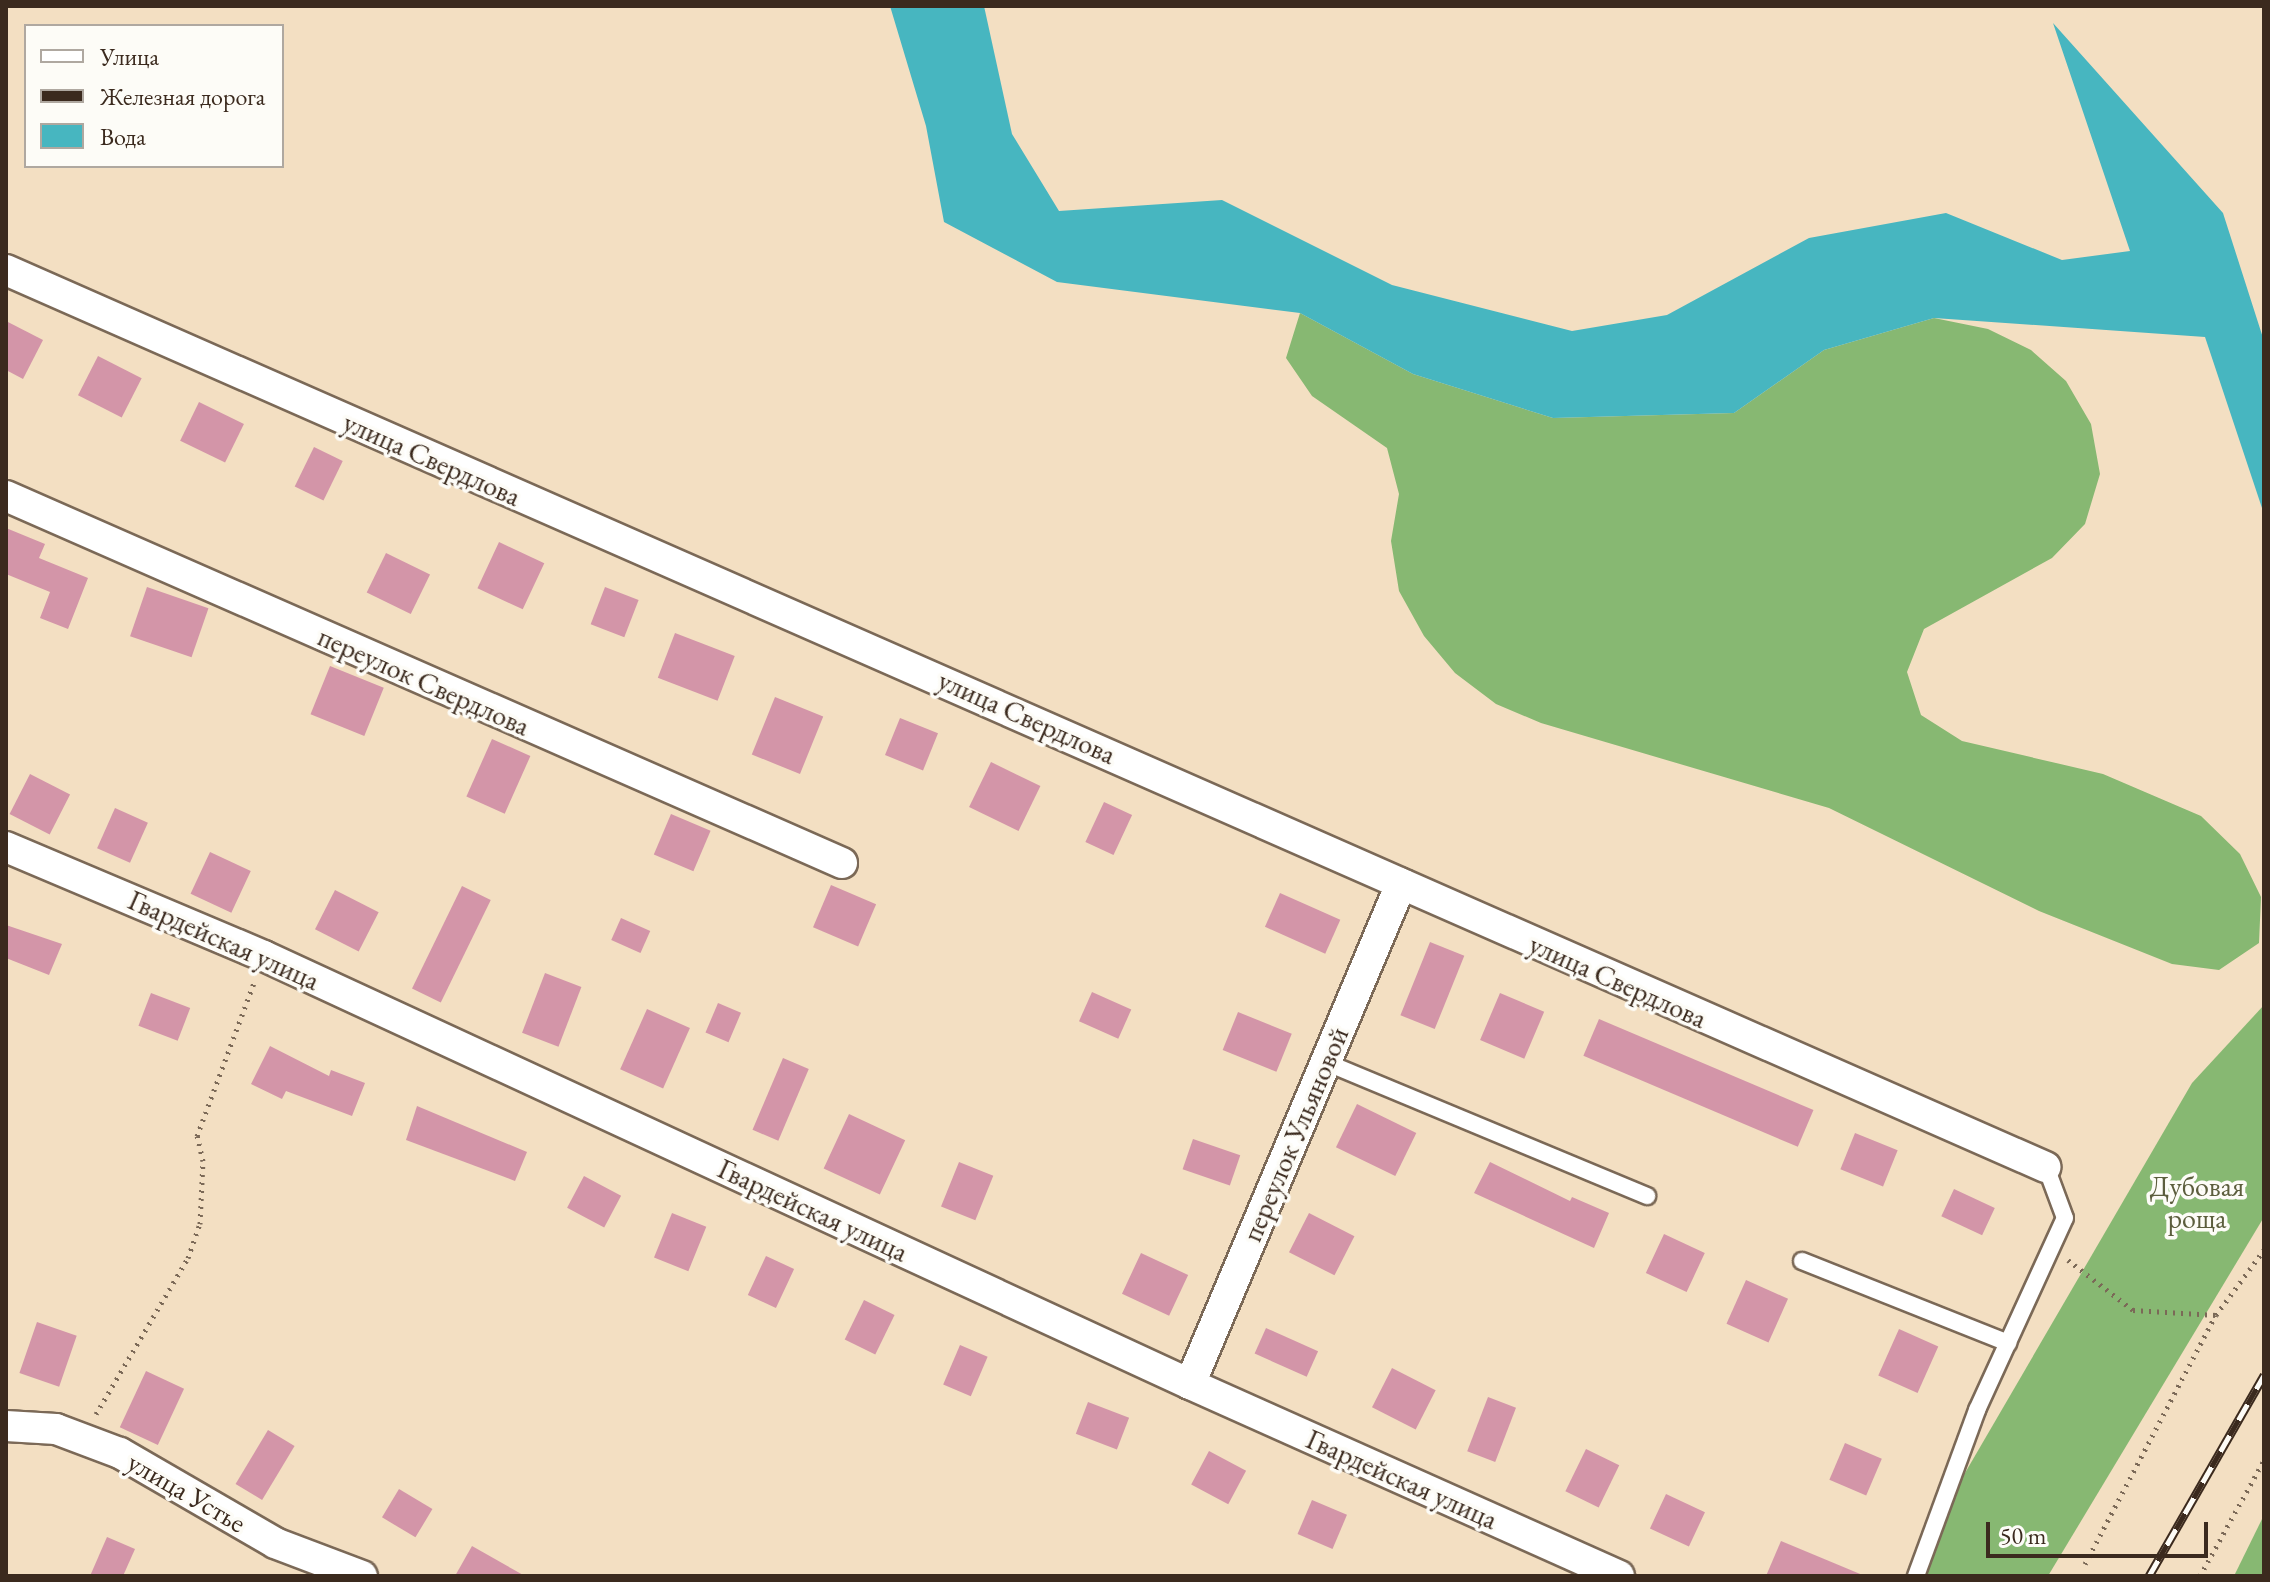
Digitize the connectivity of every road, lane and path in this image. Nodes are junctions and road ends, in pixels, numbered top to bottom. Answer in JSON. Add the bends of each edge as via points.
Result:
{"nodes":[{"id":1,"x":6,"y":270,"type":"edge"},
{"id":2,"x":6,"y":496,"type":"edge"},
{"id":3,"x":6,"y":847,"type":"edge"},
{"id":4,"x":842,"y":863,"type":"dead end"},
{"id":5,"x":1401,"y":884,"type":"junction"},
{"id":6,"x":264,"y":956,"type":"junction"},
{"id":7,"x":1325,"y":1062,"type":"junction"},
{"id":8,"x":2046,"y":1167,"type":"joint"},
{"id":9,"x":1647,"y":1196,"type":"dead end"},
{"id":10,"x":2051,"y":1247,"type":"junction"},
{"id":11,"x":2264,"y":1250,"type":"edge"},
{"id":12,"x":1802,"y":1261,"type":"dead end"},
{"id":13,"x":2216,"y":1315,"type":"junction"},
{"id":14,"x":2008,"y":1343,"type":"junction"},
{"id":15,"x":1190,"y":1384,"type":"junction"},
{"id":16,"x":6,"y":1426,"type":"edge"},
{"id":17,"x":86,"y":1432,"type":"junction"},
{"id":18,"x":2264,"y":1460,"type":"edge"},
{"id":19,"x":2085,"y":1564,"type":"dead end"},
{"id":20,"x":362,"y":1576,"type":"edge"},
{"id":21,"x":1619,"y":1576,"type":"edge"},
{"id":22,"x":1916,"y":1576,"type":"edge"},
{"id":23,"x":2200,"y":1576,"type":"edge"}],
"edges":[{"from":1,"to":5,"type":"street","name":"улица Свердлова"},
{"from":2,"to":4,"type":"street","name":"переулок Свердлова"},
{"from":3,"to":6,"type":"street","name":"Гвардейская улица"},
{"from":5,"to":7,"type":"street","name":"переулок Ульяновой"},
{"from":5,"to":8,"type":"street","name":"улица Свердлова"},
{"from":6,"to":15,"type":"street","name":"Гвардейская улица"},
{"from":6,"to":17,"type":"path","via":[[197,1136],[203,1161],[200,1224],[188,1258]]},
{"from":7,"to":9,"type":"lane"},
{"from":7,"to":15,"type":"street","name":"переулок Ульяновой"},
{"from":8,"to":10,"type":"lane","via":[[2065,1218]]},
{"from":10,"to":13,"type":"path","via":[[2133,1310]]},
{"from":10,"to":14,"type":"lane"},
{"from":11,"to":13,"type":"path"},
{"from":12,"to":14,"type":"lane"},
{"from":13,"to":19,"type":"path"},
{"from":14,"to":22,"type":"lane"},
{"from":15,"to":21,"type":"street","name":"Гвардейская улица"},
{"from":16,"to":17,"type":"street","name":"улица Устье"},
{"from":17,"to":20,"type":"street","name":"улица Устье","via":[[275,1543]]},
{"from":18,"to":23,"type":"path"}]}
